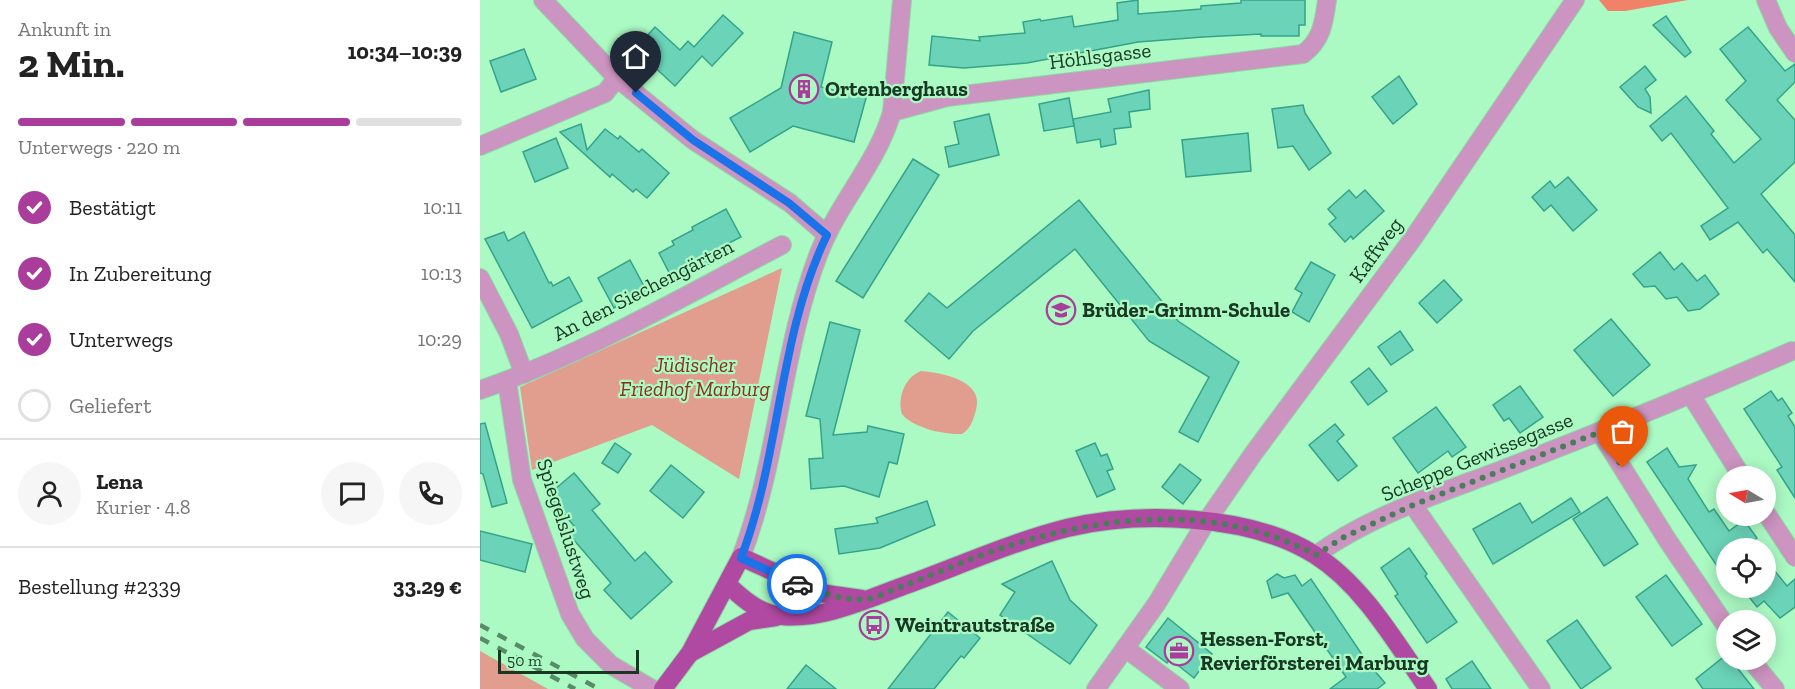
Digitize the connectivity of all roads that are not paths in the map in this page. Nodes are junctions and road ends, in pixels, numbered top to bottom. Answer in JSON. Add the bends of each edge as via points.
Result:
{"nodes":[{"id":1,"x":543,"y":0,"type":"edge"},
{"id":2,"x":902,"y":0,"type":"edge"},
{"id":3,"x":1327,"y":0,"type":"edge"},
{"id":4,"x":1575,"y":0,"type":"edge"},
{"id":5,"x":1766,"y":0,"type":"edge"},
{"id":6,"x":1795,"y":53,"type":"edge"},
{"id":7,"x":617,"y":78,"type":"junction"},
{"id":8,"x":892,"y":112,"type":"junction"},
{"id":9,"x":480,"y":146,"type":"edge"},
{"id":10,"x":827,"y":235,"type":"junction"},
{"id":11,"x":782,"y":245,"type":"dead end"},
{"id":12,"x":480,"y":278,"type":"edge"},
{"id":13,"x":1792,"y":351,"type":"dead end"},
{"id":14,"x":516,"y":377,"type":"junction"},
{"id":15,"x":480,"y":390,"type":"edge"},
{"id":16,"x":1691,"y":394,"type":"junction"},
{"id":17,"x":1600,"y":432,"type":"junction"},
{"id":18,"x":1735,"y":466,"type":"edge"},
{"id":19,"x":1413,"y":505,"type":"junction"},
{"id":20,"x":1206,"y":522,"type":"junction"},
{"id":21,"x":1775,"y":526,"type":"edge"},
{"id":22,"x":1316,"y":555,"type":"junction"},
{"id":23,"x":1795,"y":557,"type":"edge"},
{"id":24,"x":741,"y":558,"type":"junction"},
{"id":25,"x":728,"y":585,"type":"junction"},
{"id":26,"x":867,"y":599,"type":"junction"},
{"id":27,"x":1716,"y":612,"type":"edge"},
{"id":28,"x":781,"y":616,"type":"junction"},
{"id":29,"x":1125,"y":648,"type":"junction"},
{"id":30,"x":690,"y":653,"type":"junction"},
{"id":31,"x":1759,"y":670,"type":"edge"},
{"id":32,"x":652,"y":689,"type":"edge"},
{"id":33,"x":663,"y":689,"type":"edge"},
{"id":34,"x":1096,"y":689,"type":"edge"},
{"id":35,"x":1180,"y":689,"type":"edge"},
{"id":36,"x":1428,"y":689,"type":"edge"},
{"id":37,"x":1541,"y":689,"type":"edge"},
{"id":38,"x":1775,"y":689,"type":"edge"}],
"edges":[{"from":1,"to":7,"type":"street"},
{"from":2,"to":8,"type":"street"},
{"from":3,"to":8,"type":"street","name":"Höhlsgasse","via":[[1323,25],[1312,47],[1303,54],[947,97]]},
{"from":4,"to":20,"type":"street","name":"Kaffweg","via":[[1414,237]]},
{"from":5,"to":6,"type":"street"},
{"from":7,"to":9,"type":"street","via":[[605,93]]},
{"from":7,"to":10,"type":"street","via":[[693,140],[789,203]]},
{"from":8,"to":10,"type":"street","via":[[878,150]]},
{"from":10,"to":24,"type":"street","via":[[796,326],[759,506]]},
{"from":11,"to":14,"type":"street","name":"An den Siechengärten","via":[[608,335]]},
{"from":12,"to":14,"type":"street","name":"Spiegelslustweg","via":[[509,334]]},
{"from":13,"to":16,"type":"street","name":"Scheppe Gewissegasse"},
{"from":14,"to":15,"type":"street"},
{"from":14,"to":32,"type":"street","name":"Spiegelslustweg","via":[[522,480],[570,614],[585,639],[611,665]]},
{"from":16,"to":17,"type":"street","name":"Scheppe Gewissegasse"},
{"from":16,"to":18,"type":"street"},
{"from":17,"to":19,"type":"street","name":"Scheppe Gewissegasse"},
{"from":17,"to":27,"type":"street"},
{"from":19,"to":22,"type":"street","name":"Scheppe Gewissegasse","via":[[1344,537]]},
{"from":19,"to":37,"type":"street"},
{"from":20,"to":22,"type":"main road","via":[[1266,533]]},
{"from":20,"to":26,"type":"main road","via":[[1123,520],[1067,529],[997,549]]},
{"from":20,"to":29,"type":"street","name":"Kaffweg"},
{"from":21,"to":23,"type":"street"},
{"from":22,"to":36,"type":"main road","via":[[1352,587]]},
{"from":24,"to":25,"type":"main road"},
{"from":24,"to":26,"type":"main road","via":[[820,593]]},
{"from":25,"to":28,"type":"main road","via":[[756,608]]},
{"from":25,"to":30,"type":"main road"},
{"from":26,"to":28,"type":"main road","via":[[835,610]]},
{"from":28,"to":30,"type":"main road","via":[[749,621]]},
{"from":29,"to":34,"type":"street","name":"Kaffweg"},
{"from":29,"to":35,"type":"street"},
{"from":30,"to":33,"type":"main road"},
{"from":31,"to":38,"type":"street"}]}
